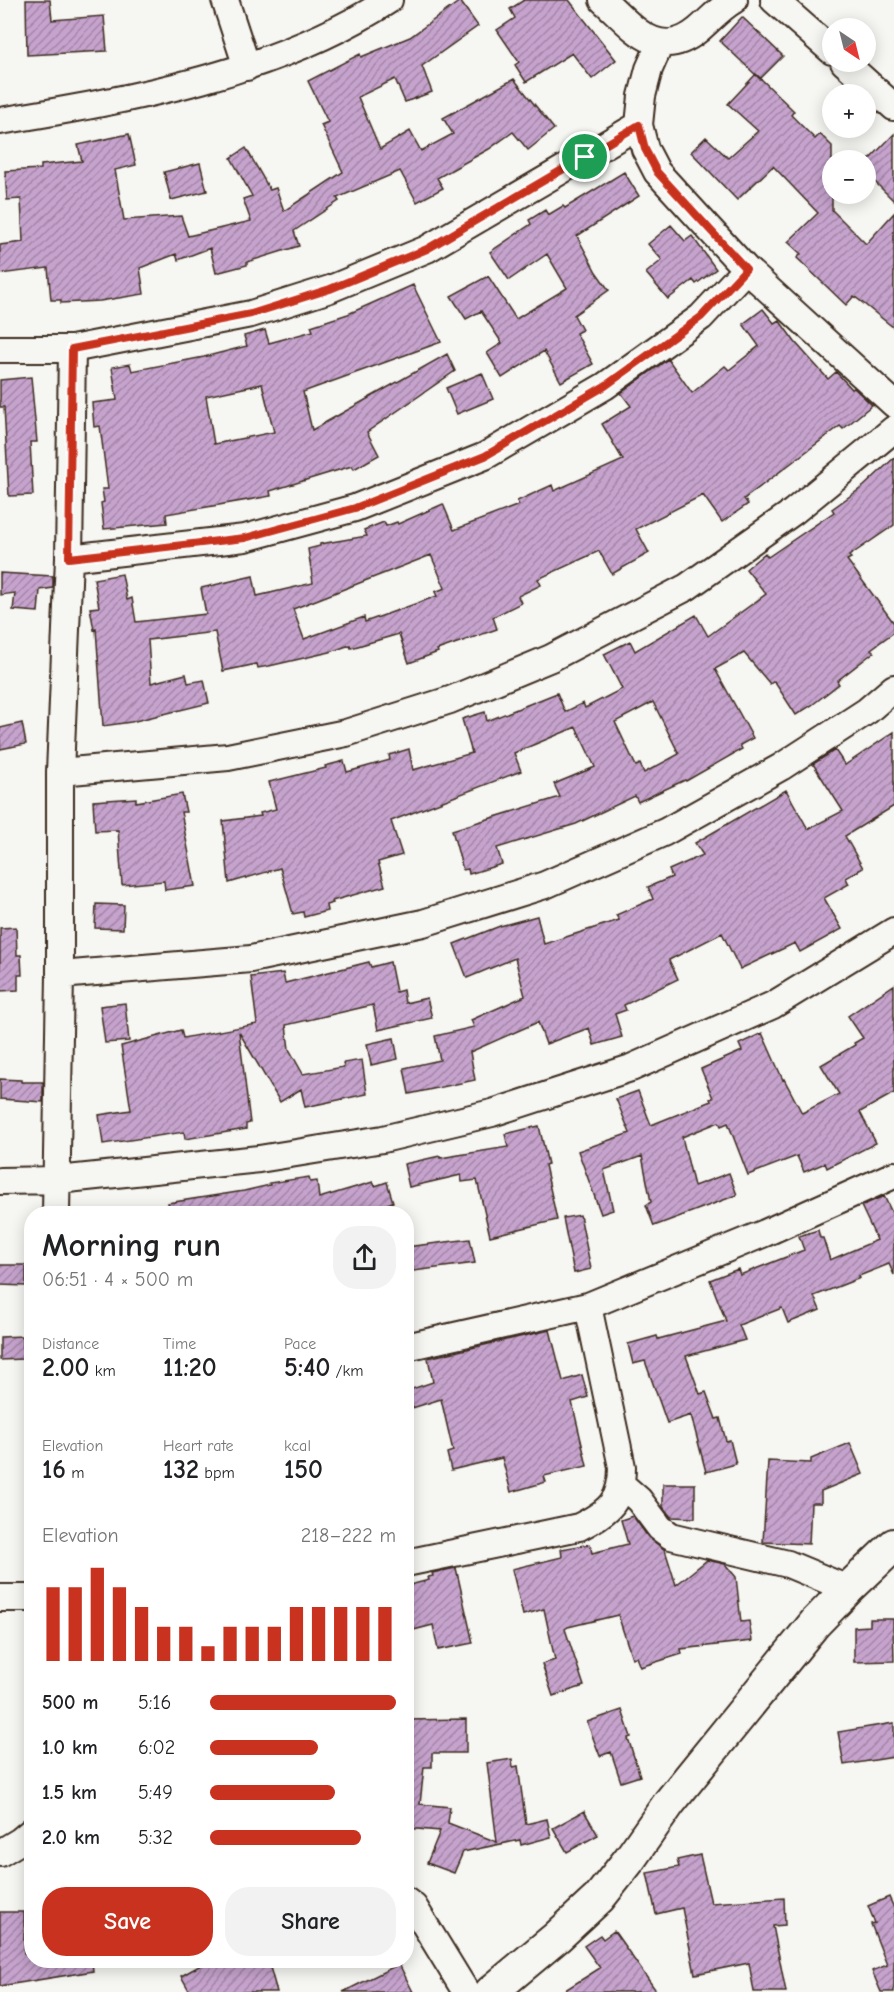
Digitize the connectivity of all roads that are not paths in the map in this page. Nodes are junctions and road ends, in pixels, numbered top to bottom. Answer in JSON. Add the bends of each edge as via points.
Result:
{"nodes":[{"id":1,"x":225,"y":0,"type":"edge"},
{"id":2,"x":389,"y":0,"type":"edge"},
{"id":3,"x":603,"y":0,"type":"edge"},
{"id":4,"x":734,"y":0,"type":"edge"},
{"id":5,"x":774,"y":0,"type":"edge"},
{"id":6,"x":822,"y":42,"type":"edge"},
{"id":7,"x":660,"y":44,"type":"junction"},
{"id":8,"x":247,"y":67,"type":"junction"},
{"id":9,"x":855,"y":72,"type":"edge"},
{"id":10,"x":894,"y":107,"type":"edge"},
{"id":11,"x":0,"y":121,"type":"edge"},
{"id":12,"x":639,"y":125,"type":"junction"},
{"id":13,"x":746,"y":269,"type":"junction"},
{"id":14,"x":0,"y":349,"type":"edge"},
{"id":15,"x":72,"y":349,"type":"junction"},
{"id":16,"x":894,"y":404,"type":"edge"},
{"id":17,"x":894,"y":429,"type":"edge"},
{"id":18,"x":69,"y":558,"type":"junction"},
{"id":19,"x":894,"y":688,"type":"edge"},
{"id":20,"x":60,"y":772,"type":"junction"},
{"id":21,"x":894,"y":931,"type":"edge"},
{"id":22,"x":60,"y":975,"type":"junction"},
{"id":23,"x":894,"y":1175,"type":"edge"},
{"id":24,"x":58,"y":1180,"type":"junction"},
{"id":25,"x":0,"y":1181,"type":"edge"},
{"id":26,"x":56,"y":1206,"type":"edge"},
{"id":27,"x":588,"y":1306,"type":"junction"},
{"id":28,"x":414,"y":1345,"type":"edge"},
{"id":29,"x":622,"y":1485,"type":"junction"},
{"id":30,"x":894,"y":1545,"type":"edge"},
{"id":31,"x":414,"y":1561,"type":"edge"},
{"id":32,"x":848,"y":1589,"type":"junction"},
{"id":33,"x":0,"y":1598,"type":"edge"},
{"id":34,"x":24,"y":1598,"type":"edge"},
{"id":35,"x":24,"y":1838,"type":"edge"},
{"id":36,"x":0,"y":1853,"type":"edge"},
{"id":37,"x":414,"y":1907,"type":"edge"},
{"id":38,"x":466,"y":1992,"type":"edge"},
{"id":39,"x":491,"y":1992,"type":"edge"}],
"edges":[{"from":1,"to":8,"type":"street"},
{"from":2,"to":8,"type":"street","via":[[305,44]]},
{"from":3,"to":7,"type":"street","via":[[643,36]]},
{"from":4,"to":7,"type":"street","via":[[696,32],[679,42]]},
{"from":5,"to":6,"type":"street"},
{"from":7,"to":12,"type":"street","via":[[649,69]]},
{"from":8,"to":11,"type":"street","via":[[65,111]]},
{"from":9,"to":10,"type":"street"},
{"from":12,"to":13,"type":"street","via":[[657,172]]},
{"from":12,"to":15,"type":"street","via":[[427,249],[330,289],[251,314]]},
{"from":13,"to":16,"type":"street"},
{"from":13,"to":18,"type":"street","via":[[701,317],[605,386],[485,456],[355,508],[245,538]]},
{"from":14,"to":15,"type":"street"},
{"from":15,"to":18,"type":"street"},
{"from":17,"to":20,"type":"street","via":[[793,512],[687,587],[551,658],[460,696],[346,733],[228,757]]},
{"from":18,"to":20,"type":"street"},
{"from":19,"to":22,"type":"street","via":[[867,711],[781,767],[665,832],[545,885],[423,923],[251,959]]},
{"from":20,"to":22,"type":"street"},
{"from":21,"to":24,"type":"street","via":[[773,1005],[631,1068],[492,1113],[382,1139],[259,1159]]},
{"from":22,"to":24,"type":"street"},
{"from":23,"to":27,"type":"street"},
{"from":24,"to":25,"type":"street"},
{"from":24,"to":26,"type":"street"},
{"from":27,"to":28,"type":"street"},
{"from":27,"to":29,"type":"street","via":[[622,1467]]},
{"from":29,"to":31,"type":"street","via":[[612,1505],[579,1527]]},
{"from":29,"to":32,"type":"street","via":[[671,1536],[788,1564]]},
{"from":30,"to":32,"type":"street"},
{"from":32,"to":39,"type":"street","via":[[669,1803],[599,1898]]},
{"from":33,"to":34,"type":"street"},
{"from":35,"to":36,"type":"street"},
{"from":37,"to":38,"type":"street"}]}
